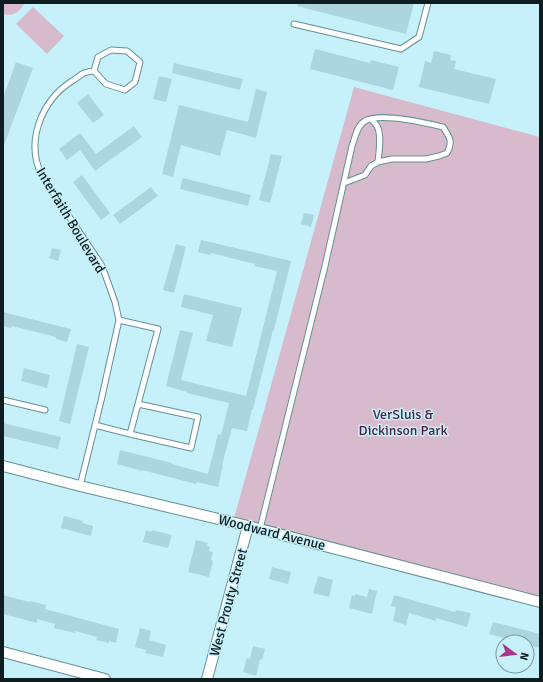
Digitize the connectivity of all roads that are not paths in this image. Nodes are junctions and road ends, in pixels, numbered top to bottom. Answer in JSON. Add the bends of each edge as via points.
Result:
{"nodes":[{"id":1,"x":428,"y":3,"type":"edge"},
{"id":2,"x":294,"y":24,"type":"dead end"},
{"id":3,"x":94,"y":71,"type":"junction"},
{"id":4,"x":371,"y":119,"type":"junction"},
{"id":5,"x":378,"y":162,"type":"junction"},
{"id":6,"x":344,"y":183,"type":"junction"},
{"id":7,"x":119,"y":320,"type":"junction"},
{"id":8,"x":3,"y":400,"type":"edge"},
{"id":9,"x":138,"y":404,"type":"junction"},
{"id":10,"x":45,"y":410,"type":"dead end"},
{"id":11,"x":95,"y":425,"type":"junction"},
{"id":12,"x":130,"y":434,"type":"junction"},
{"id":13,"x":3,"y":466,"type":"edge"},
{"id":14,"x":80,"y":486,"type":"junction"},
{"id":15,"x":248,"y":526,"type":"junction"},
{"id":16,"x":260,"y":529,"type":"junction"},
{"id":17,"x":540,"y":602,"type":"edge"},
{"id":18,"x":3,"y":652,"type":"edge"},
{"id":19,"x":105,"y":679,"type":"edge"},
{"id":20,"x":207,"y":679,"type":"edge"}],
"edges":[{"from":1,"to":2,"type":"lane","via":[[419,38],[401,49]]},
{"from":3,"to":3,"type":"lane","via":[[106,84],[125,90],[135,82],[140,62],[127,51],[111,50],[98,57]]},
{"from":3,"to":7,"type":"lane","name":"Interfaith Boulevard","via":[[85,73],[67,84],[52,100],[39,123],[35,151],[42,176],[102,266]]},
{"from":4,"to":5,"type":"lane","via":[[379,133]]},
{"from":4,"to":5,"type":"lane","via":[[378,117],[410,120],[443,127],[450,137],[451,145],[447,153],[439,156]]},
{"from":4,"to":6,"type":"lane","via":[[364,121],[357,130]]},
{"from":5,"to":6,"type":"lane","via":[[371,166],[365,175]]},
{"from":6,"to":16,"type":"lane"},
{"from":7,"to":9,"type":"lane","via":[[158,329]]},
{"from":7,"to":11,"type":"lane","name":"Interfaith Boulevard"},
{"from":8,"to":10,"type":"lane"},
{"from":9,"to":12,"type":"lane"},
{"from":9,"to":12,"type":"lane","via":[[198,417],[191,448]]},
{"from":11,"to":12,"type":"lane"},
{"from":11,"to":14,"type":"lane","name":"Interfaith Boulevard"},
{"from":13,"to":14,"type":"street","name":"Woodward Avenue"},
{"from":14,"to":15,"type":"street","name":"Woodward Avenue"},
{"from":15,"to":16,"type":"street","name":"Woodward Avenue"},
{"from":15,"to":20,"type":"street","name":"West Prouty Street"},
{"from":16,"to":17,"type":"street","name":"Woodward Avenue"},
{"from":18,"to":19,"type":"street"}]}
